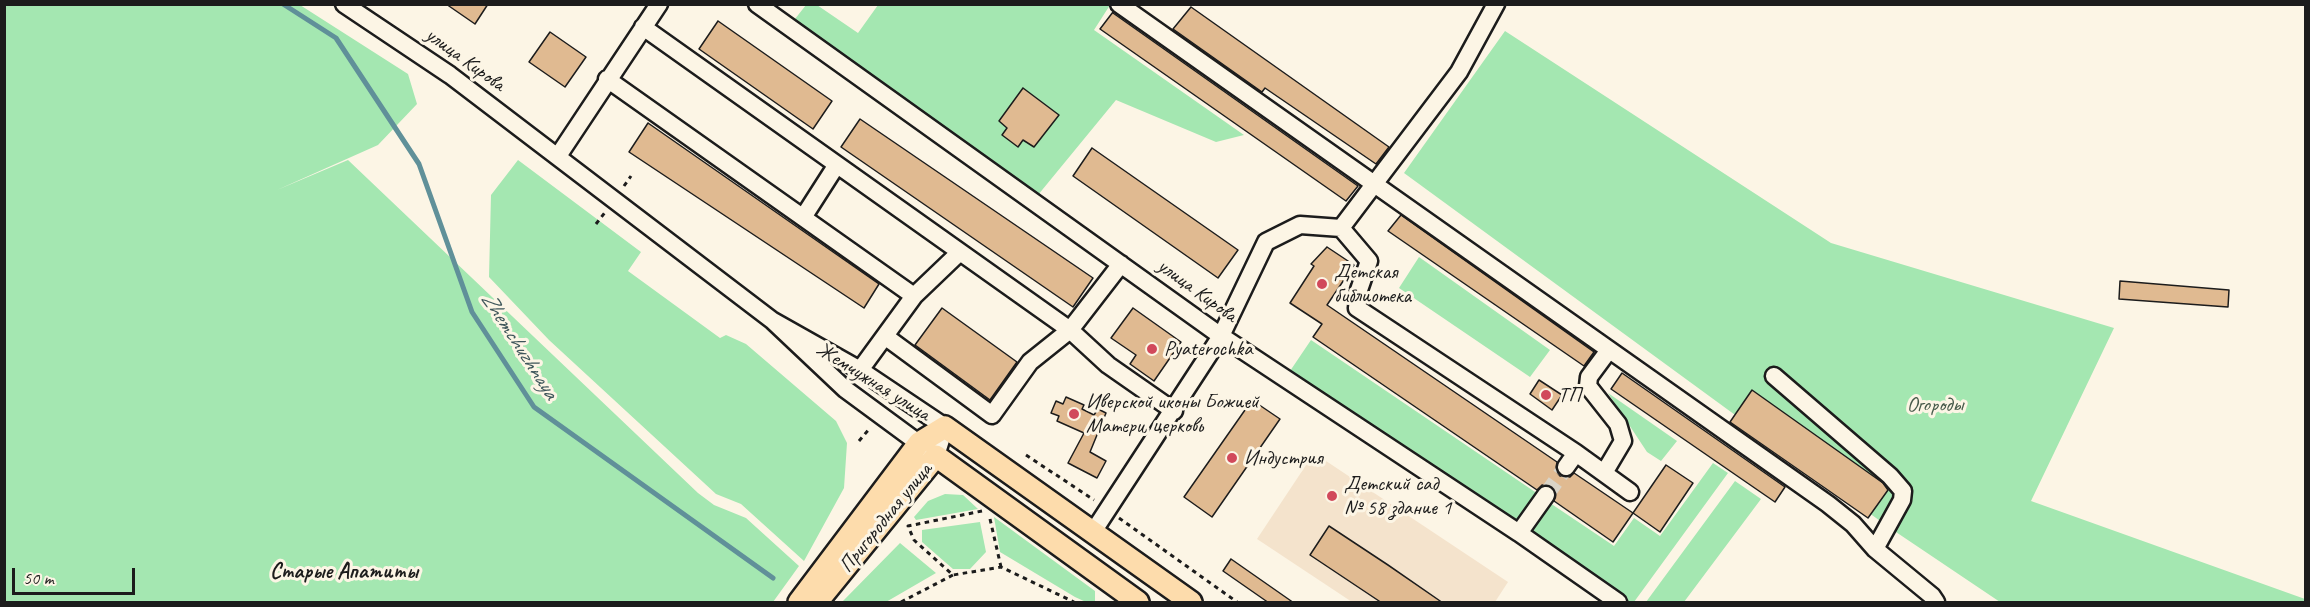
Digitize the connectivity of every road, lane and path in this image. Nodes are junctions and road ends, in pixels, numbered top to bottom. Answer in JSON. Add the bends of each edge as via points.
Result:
{"nodes":[{"id":1,"x":344,"y":4,"type":"edge"},
{"id":2,"x":659,"y":4,"type":"edge"},
{"id":3,"x":757,"y":4,"type":"edge"},
{"id":4,"x":1119,"y":4,"type":"edge"},
{"id":5,"x":1496,"y":4,"type":"edge"},
{"id":6,"x":643,"y":27,"type":"junction"},
{"id":7,"x":607,"y":80,"type":"junction"},
{"id":8,"x":558,"y":156,"type":"junction"},
{"id":9,"x":836,"y":166,"type":"junction"},
{"id":10,"x":1375,"y":183,"type":"junction"},
{"id":11,"x":804,"y":216,"type":"junction"},
{"id":12,"x":1341,"y":228,"type":"junction"},
{"id":13,"x":960,"y":252,"type":"junction"},
{"id":14,"x":1121,"y":264,"type":"junction"},
{"id":15,"x":914,"y":296,"type":"junction"},
{"id":16,"x":772,"y":321,"type":"junction"},
{"id":17,"x":1070,"y":330,"type":"junction"},
{"id":18,"x":1221,"y":336,"type":"junction"},
{"id":19,"x":886,"y":337,"type":"junction"},
{"id":20,"x":1609,"y":350,"type":"junction"},
{"id":21,"x":860,"y":370,"type":"junction"},
{"id":22,"x":1774,"y":376,"type":"dead end"},
{"id":23,"x":1174,"y":411,"type":"junction"},
{"id":24,"x":871,"y":426,"type":"dead end"},
{"id":25,"x":945,"y":427,"type":"junction"},
{"id":26,"x":859,"y":441,"type":"dead end"},
{"id":27,"x":918,"y":443,"type":"junction"},
{"id":28,"x":1576,"y":453,"type":"junction"},
{"id":29,"x":1026,"y":454,"type":"dead end"},
{"id":30,"x":936,"y":456,"type":"junction"},
{"id":31,"x":1001,"y":467,"type":"junction"},
{"id":32,"x":1566,"y":467,"type":"tunnel mouth"},
{"id":33,"x":1604,"y":473,"type":"junction"},
{"id":34,"x":981,"y":490,"type":"junction"},
{"id":35,"x":1630,"y":492,"type":"dead end"},
{"id":36,"x":1546,"y":495,"type":"tunnel mouth"},
{"id":37,"x":1108,"y":510,"type":"junction"},
{"id":38,"x":1093,"y":532,"type":"junction"},
{"id":39,"x":1519,"y":533,"type":"junction"},
{"id":40,"x":1875,"y":549,"type":"junction"},
{"id":41,"x":1001,"y":567,"type":"junction"},
{"id":42,"x":953,"y":575,"type":"junction"},
{"id":43,"x":1129,"y":600,"type":"edge"},
{"id":44,"x":799,"y":603,"type":"edge"},
{"id":45,"x":817,"y":603,"type":"edge"},
{"id":46,"x":901,"y":603,"type":"edge"},
{"id":47,"x":1074,"y":603,"type":"edge"},
{"id":48,"x":1191,"y":603,"type":"edge"},
{"id":49,"x":1237,"y":603,"type":"edge"},
{"id":50,"x":1618,"y":603,"type":"edge"},
{"id":51,"x":1936,"y":603,"type":"edge"}],
"edges":[{"from":1,"to":8,"type":"street","name":"улица Кирова","via":[[450,75]]},
{"from":2,"to":6,"type":"street"},
{"from":3,"to":14,"type":"street","name":"улица Кирова"},
{"from":4,"to":10,"type":"street"},
{"from":5,"to":10,"type":"street","via":[[1459,72]]},
{"from":6,"to":7,"type":"street"},
{"from":6,"to":9,"type":"street"},
{"from":7,"to":8,"type":"street"},
{"from":7,"to":11,"type":"street"},
{"from":8,"to":16,"type":"street","name":"Жемчужная улица"},
{"from":9,"to":11,"type":"street"},
{"from":9,"to":13,"type":"street"},
{"from":10,"to":12,"type":"street"},
{"from":10,"to":20,"type":"street"},
{"from":11,"to":15,"type":"street"},
{"from":12,"to":18,"type":"street","via":[[1300,225],[1266,242]]},
{"from":12,"to":28,"type":"street","via":[[1369,261],[1357,308]]},
{"from":13,"to":15,"type":"street"},
{"from":13,"to":17,"type":"street"},
{"from":14,"to":17,"type":"street"},
{"from":14,"to":18,"type":"street","name":"улица Кирова"},
{"from":15,"to":19,"type":"street"},
{"from":16,"to":21,"type":"street","name":"Жемчужная улица"},
{"from":16,"to":27,"type":"street","via":[[845,388]]},
{"from":17,"to":19,"type":"street","via":[[1030,362],[992,415]]},
{"from":17,"to":23,"type":"street","via":[[1108,365]]},
{"from":18,"to":23,"type":"street"},
{"from":18,"to":39,"type":"street","name":"улица Кирова"},
{"from":19,"to":21,"type":"street"},
{"from":20,"to":33,"type":"street","via":[[1588,377],[1588,386],[1618,424],[1623,441]]},
{"from":20,"to":40,"type":"street","via":[[1828,504]]},
{"from":21,"to":25,"type":"street","name":"Жемчужная улица"},
{"from":22,"to":40,"type":"street","via":[[1903,491],[1902,500]]},
{"from":23,"to":37,"type":"street"},
{"from":24,"to":26,"type":"path"},
{"from":25,"to":27,"type":"main road"},
{"from":25,"to":30,"type":"street","name":"Пригородная улица"},
{"from":25,"to":31,"type":"main road","name":"Жемчужная улица"},
{"from":27,"to":30,"type":"street"},
{"from":27,"to":44,"type":"main road"},
{"from":28,"to":32,"type":"street"},
{"from":28,"to":33,"type":"street"},
{"from":29,"to":37,"type":"path"},
{"from":30,"to":34,"type":"main road"},
{"from":30,"to":45,"type":"main road","name":"Пригородная улица"},
{"from":31,"to":34,"type":"main road","via":[[981,472]]},
{"from":31,"to":38,"type":"main road","name":"Жемчужная улица"},
{"from":33,"to":35,"type":"street"},
{"from":34,"to":43,"type":"main road"},
{"from":36,"to":39,"type":"street"},
{"from":37,"to":38,"type":"street"},
{"from":37,"to":49,"type":"path"},
{"from":38,"to":48,"type":"main road","name":"Жемчужная улица"},
{"from":39,"to":50,"type":"street","name":"улица Кирова"},
{"from":40,"to":51,"type":"street"},
{"from":41,"to":42,"type":"path"},
{"from":41,"to":42,"type":"path","via":[[988,510],[908,526],[914,540]]},
{"from":41,"to":47,"type":"path"},
{"from":42,"to":46,"type":"path"}]}
